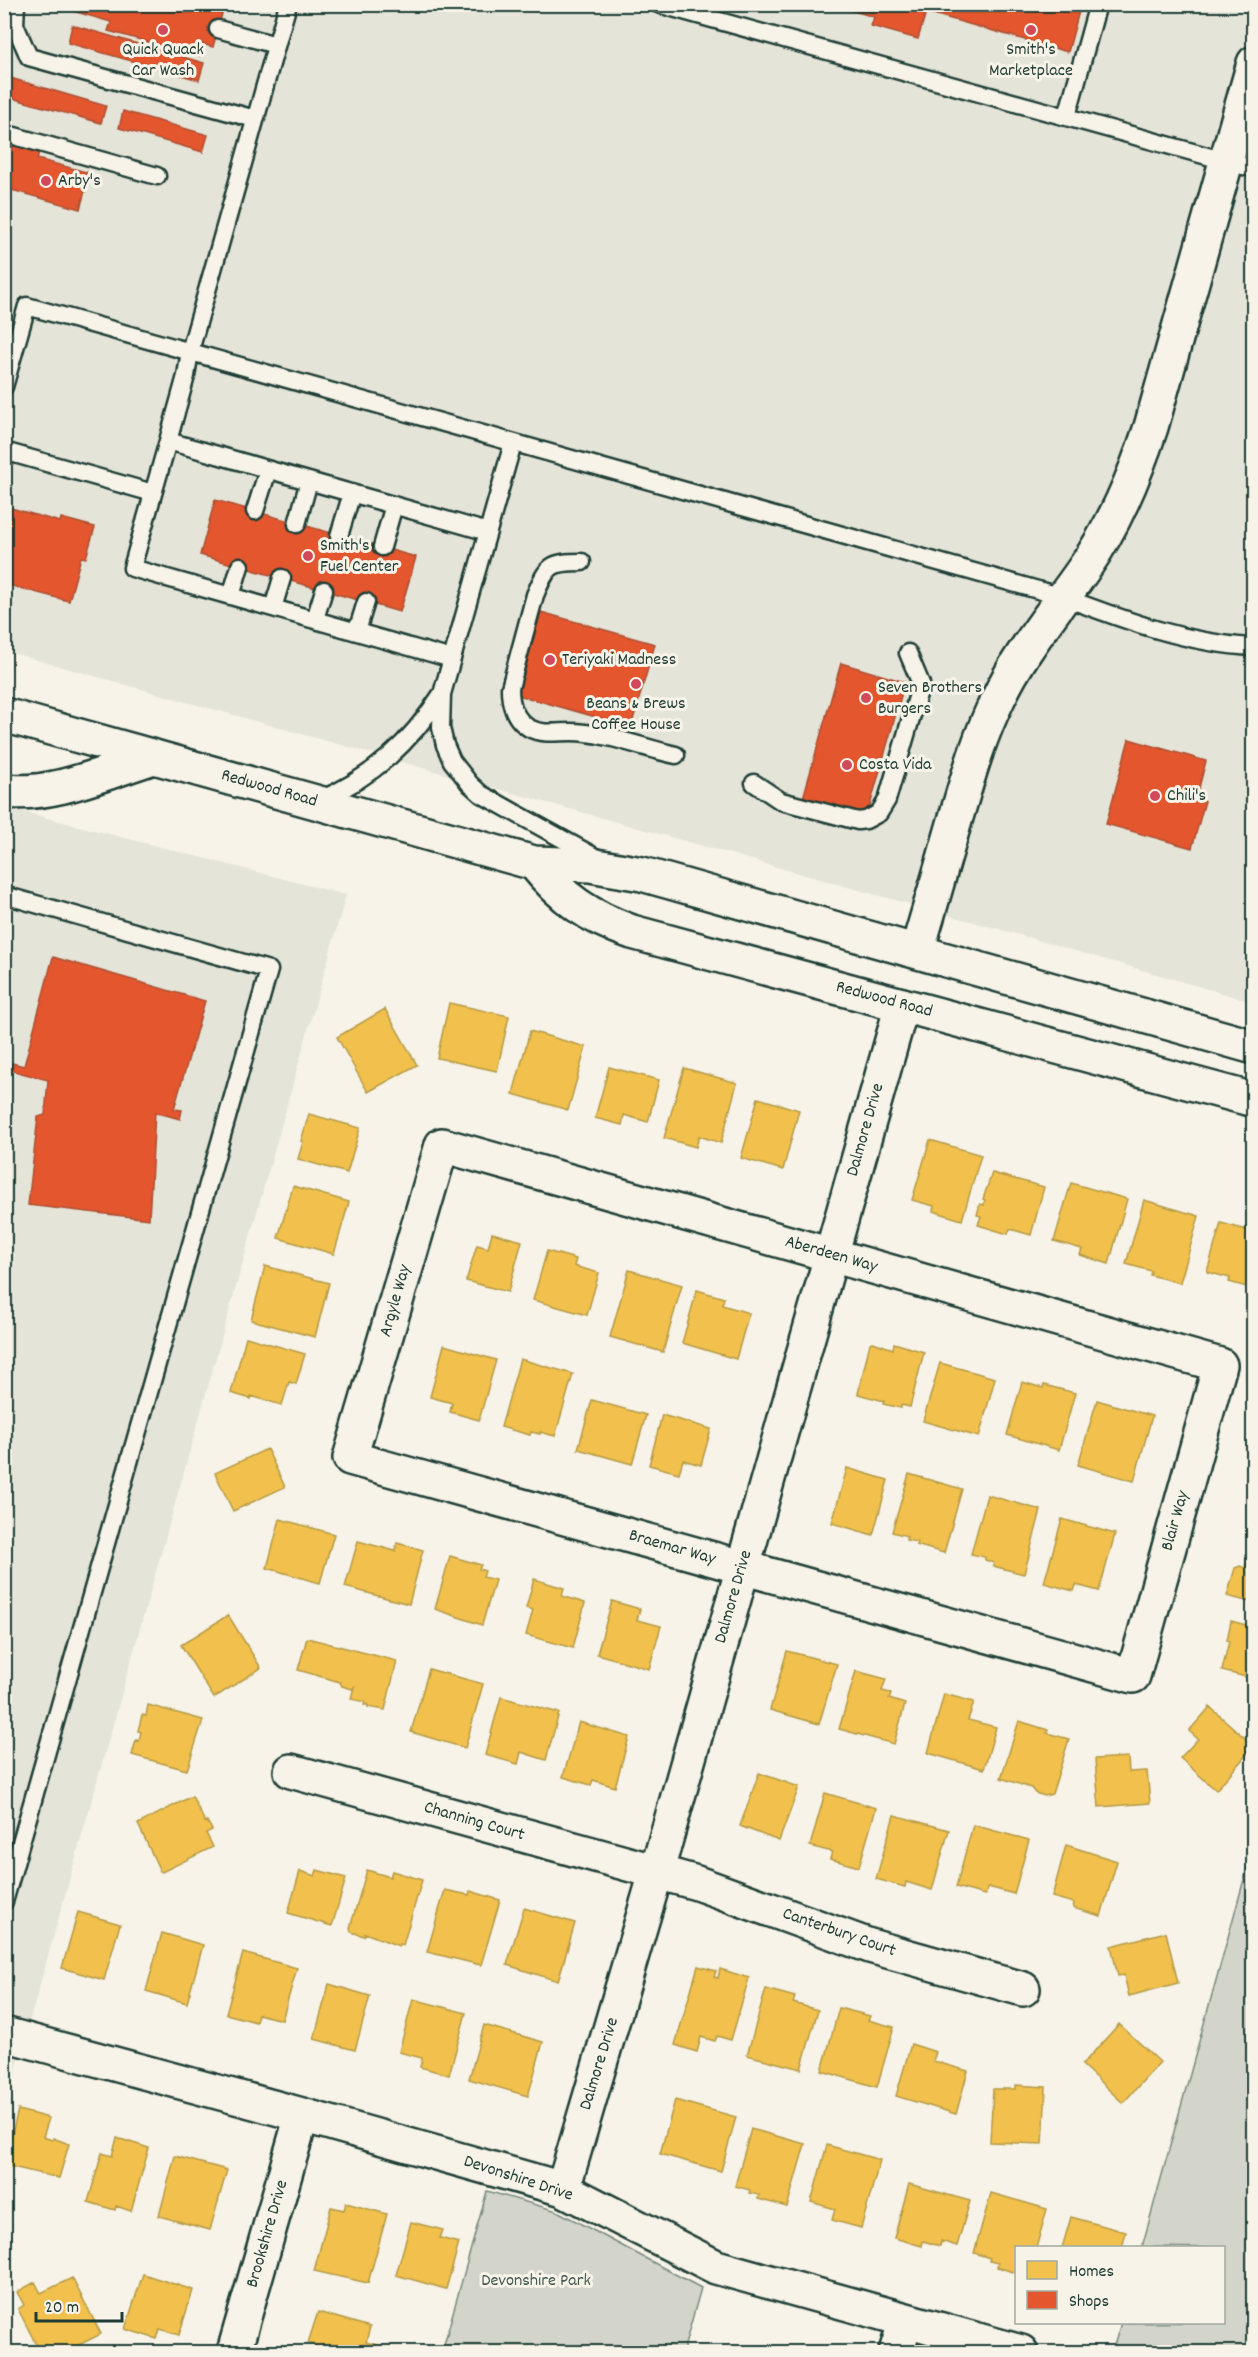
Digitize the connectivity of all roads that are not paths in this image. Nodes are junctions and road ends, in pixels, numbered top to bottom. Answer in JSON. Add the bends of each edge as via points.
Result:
{"nodes":[{"id":1,"x":16,"y":4,"type":"edge"},
{"id":2,"x":288,"y":4,"type":"edge"},
{"id":3,"x":658,"y":4,"type":"edge"},
{"id":4,"x":1098,"y":4,"type":"edge"},
{"id":5,"x":218,"y":29,"type":"dead end"},
{"id":6,"x":276,"y":45,"type":"junction"},
{"id":7,"x":1254,"y":63,"type":"edge"},
{"id":8,"x":1066,"y":116,"type":"junction"},
{"id":9,"x":255,"y":119,"type":"junction"},
{"id":10,"x":4,"y":133,"type":"edge"},
{"id":11,"x":1240,"y":165,"type":"edge"},
{"id":12,"x":157,"y":176,"type":"dead end"},
{"id":13,"x":190,"y":351,"type":"junction"},
{"id":14,"x":4,"y":387,"type":"edge"},
{"id":15,"x":168,"y":441,"type":"junction"},
{"id":16,"x":513,"y":443,"type":"junction"},
{"id":17,"x":4,"y":451,"type":"edge"},
{"id":18,"x":267,"y":470,"type":"junction"},
{"id":19,"x":309,"y":482,"type":"junction"},
{"id":20,"x":153,"y":493,"type":"junction"},
{"id":21,"x":352,"y":493,"type":"junction"},
{"id":22,"x":394,"y":505,"type":"junction"},
{"id":23,"x":255,"y":512,"type":"dead end"},
{"id":24,"x":297,"y":524,"type":"dead end"},
{"id":25,"x":488,"y":532,"type":"junction"},
{"id":26,"x":339,"y":536,"type":"dead end"},
{"id":27,"x":382,"y":547,"type":"dead end"},
{"id":28,"x":582,"y":561,"type":"dead end"},
{"id":29,"x":240,"y":566,"type":"dead end"},
{"id":30,"x":282,"y":578,"type":"dead end"},
{"id":31,"x":324,"y":590,"type":"dead end"},
{"id":32,"x":231,"y":596,"type":"junction"},
{"id":33,"x":1064,"y":597,"type":"junction"},
{"id":34,"x":366,"y":602,"type":"dead end"},
{"id":35,"x":273,"y":608,"type":"junction"},
{"id":36,"x":315,"y":619,"type":"junction"},
{"id":37,"x":357,"y":631,"type":"junction"},
{"id":38,"x":1254,"y":647,"type":"edge"},
{"id":39,"x":908,"y":653,"type":"dead end"},
{"id":40,"x":452,"y":658,"type":"junction"},
{"id":41,"x":442,"y":694,"type":"junction"},
{"id":42,"x":4,"y":715,"type":"edge"},
{"id":43,"x":676,"y":755,"type":"dead end"},
{"id":44,"x":154,"y":757,"type":"junction"},
{"id":45,"x":754,"y":783,"type":"dead end"},
{"id":46,"x":4,"y":791,"type":"edge"},
{"id":47,"x":316,"y":802,"type":"junction"},
{"id":48,"x":534,"y":863,"type":"junction"},
{"id":49,"x":617,"y":869,"type":"junction"},
{"id":50,"x":4,"y":895,"type":"edge"},
{"id":51,"x":917,"y":951,"type":"junction"},
{"id":52,"x":902,"y":1005,"type":"junction"},
{"id":53,"x":1254,"y":1047,"type":"edge"},
{"id":54,"x":1254,"y":1100,"type":"edge"},
{"id":55,"x":442,"y":1145,"type":"joint"},
{"id":56,"x":831,"y":1255,"type":"junction"},
{"id":57,"x":1220,"y":1365,"type":"joint"},
{"id":58,"x":350,"y":1458,"type":"joint"},
{"id":59,"x":742,"y":1568,"type":"junction"},
{"id":60,"x":1133,"y":1676,"type":"joint"},
{"id":61,"x":291,"y":1771,"type":"dead end"},
{"id":62,"x":656,"y":1873,"type":"junction"},
{"id":63,"x":4,"y":1902,"type":"edge"},
{"id":64,"x":1023,"y":1989,"type":"dead end"},
{"id":65,"x":4,"y":2034,"type":"edge"},
{"id":66,"x":302,"y":2115,"type":"junction"},
{"id":67,"x":563,"y":2189,"type":"junction"},
{"id":68,"x":906,"y":2319,"type":"junction"},
{"id":69,"x":234,"y":2352,"type":"edge"},
{"id":70,"x":896,"y":2352,"type":"edge"},
{"id":71,"x":1021,"y":2352,"type":"edge"}],
"edges":[{"from":1,"to":9,"type":"lane","via":[[15,25],[29,57]]},
{"from":2,"to":6,"type":"lane"},
{"from":3,"to":8,"type":"lane"},
{"from":4,"to":8,"type":"lane"},
{"from":5,"to":6,"type":"lane"},
{"from":6,"to":9,"type":"lane"},
{"from":7,"to":11,"type":"main road"},
{"from":8,"to":11,"type":"lane"},
{"from":9,"to":13,"type":"lane"},
{"from":10,"to":12,"type":"lane"},
{"from":11,"to":33,"type":"main road","via":[[1137,469],[1102,540]]},
{"from":13,"to":14,"type":"lane","via":[[27,306]]},
{"from":13,"to":15,"type":"lane"},
{"from":13,"to":16,"type":"lane"},
{"from":15,"to":18,"type":"lane"},
{"from":15,"to":20,"type":"lane"},
{"from":16,"to":25,"type":"lane"},
{"from":16,"to":33,"type":"lane"},
{"from":17,"to":20,"type":"lane"},
{"from":18,"to":19,"type":"lane"},
{"from":18,"to":23,"type":"lane"},
{"from":19,"to":21,"type":"lane"},
{"from":19,"to":24,"type":"lane"},
{"from":20,"to":32,"type":"lane","via":[[132,568]]},
{"from":21,"to":22,"type":"lane"},
{"from":21,"to":26,"type":"lane"},
{"from":22,"to":25,"type":"lane"},
{"from":22,"to":27,"type":"lane"},
{"from":25,"to":40,"type":"lane"},
{"from":28,"to":43,"type":"lane","via":[[558,562],[541,580],[510,688],[514,712],[538,732],[585,733]]},
{"from":29,"to":32,"type":"lane"},
{"from":30,"to":35,"type":"lane"},
{"from":31,"to":36,"type":"lane"},
{"from":32,"to":35,"type":"lane"},
{"from":33,"to":38,"type":"lane","via":[[1180,635]]},
{"from":33,"to":51,"type":"main road","via":[[1017,663],[984,730]]},
{"from":34,"to":37,"type":"lane"},
{"from":35,"to":36,"type":"lane"},
{"from":36,"to":37,"type":"lane"},
{"from":37,"to":40,"type":"lane"},
{"from":39,"to":45,"type":"lane","via":[[921,684],[887,800],[879,813],[866,820],[849,820],[781,801]]},
{"from":40,"to":41,"type":"lane"},
{"from":41,"to":47,"type":"lane","via":[[409,740],[389,759],[342,791]]},
{"from":41,"to":49,"type":"lane","via":[[441,728],[446,745],[452,761],[470,784],[481,794]]},
{"from":42,"to":44,"type":"main road","name":"Redwood Road"},
{"from":44,"to":46,"type":"main road","via":[[63,786]]},
{"from":44,"to":47,"type":"main road","name":"Redwood Road"},
{"from":47,"to":48,"type":"main road","name":"Redwood Road"},
{"from":48,"to":49,"type":"main road","name":"Redwood Road"},
{"from":48,"to":52,"type":"main road","name":"Redwood Road","via":[[564,897],[606,923]]},
{"from":49,"to":51,"type":"main road","name":"Redwood Road"},
{"from":50,"to":63,"type":"lane","via":[[269,970]]},
{"from":51,"to":53,"type":"main road","name":"Redwood Road"},
{"from":52,"to":54,"type":"main road","name":"Redwood Road"},
{"from":52,"to":56,"type":"main road","name":"Dalmore Drive"},
{"from":55,"to":56,"type":"main road","name":"Aberdeen Way"},
{"from":55,"to":58,"type":"main road","name":"Argyle Way"},
{"from":56,"to":57,"type":"main road","name":"Aberdeen Way"},
{"from":56,"to":59,"type":"main road","name":"Dalmore Drive"},
{"from":57,"to":60,"type":"main road","name":"Blair Way"},
{"from":58,"to":59,"type":"main road","name":"Braemar Way"},
{"from":59,"to":60,"type":"main road","name":"Braemar Way"},
{"from":59,"to":62,"type":"main road","name":"Dalmore Drive"},
{"from":61,"to":62,"type":"main road","name":"Channing Court"},
{"from":62,"to":64,"type":"main road","name":"Canterbury Court","via":[[697,1883],[870,1946]]},
{"from":62,"to":67,"type":"main road","name":"Dalmore Drive"},
{"from":65,"to":66,"type":"main road","name":"Devonshire Drive"},
{"from":66,"to":67,"type":"main road","name":"Devonshire Drive"},
{"from":66,"to":69,"type":"main road","name":"Brookshire Drive"},
{"from":67,"to":68,"type":"main road","name":"Devonshire Drive","via":[[716,2267]]},
{"from":68,"to":70,"type":"main road"},
{"from":68,"to":71,"type":"main road","name":"Devonshire Drive"}]}
